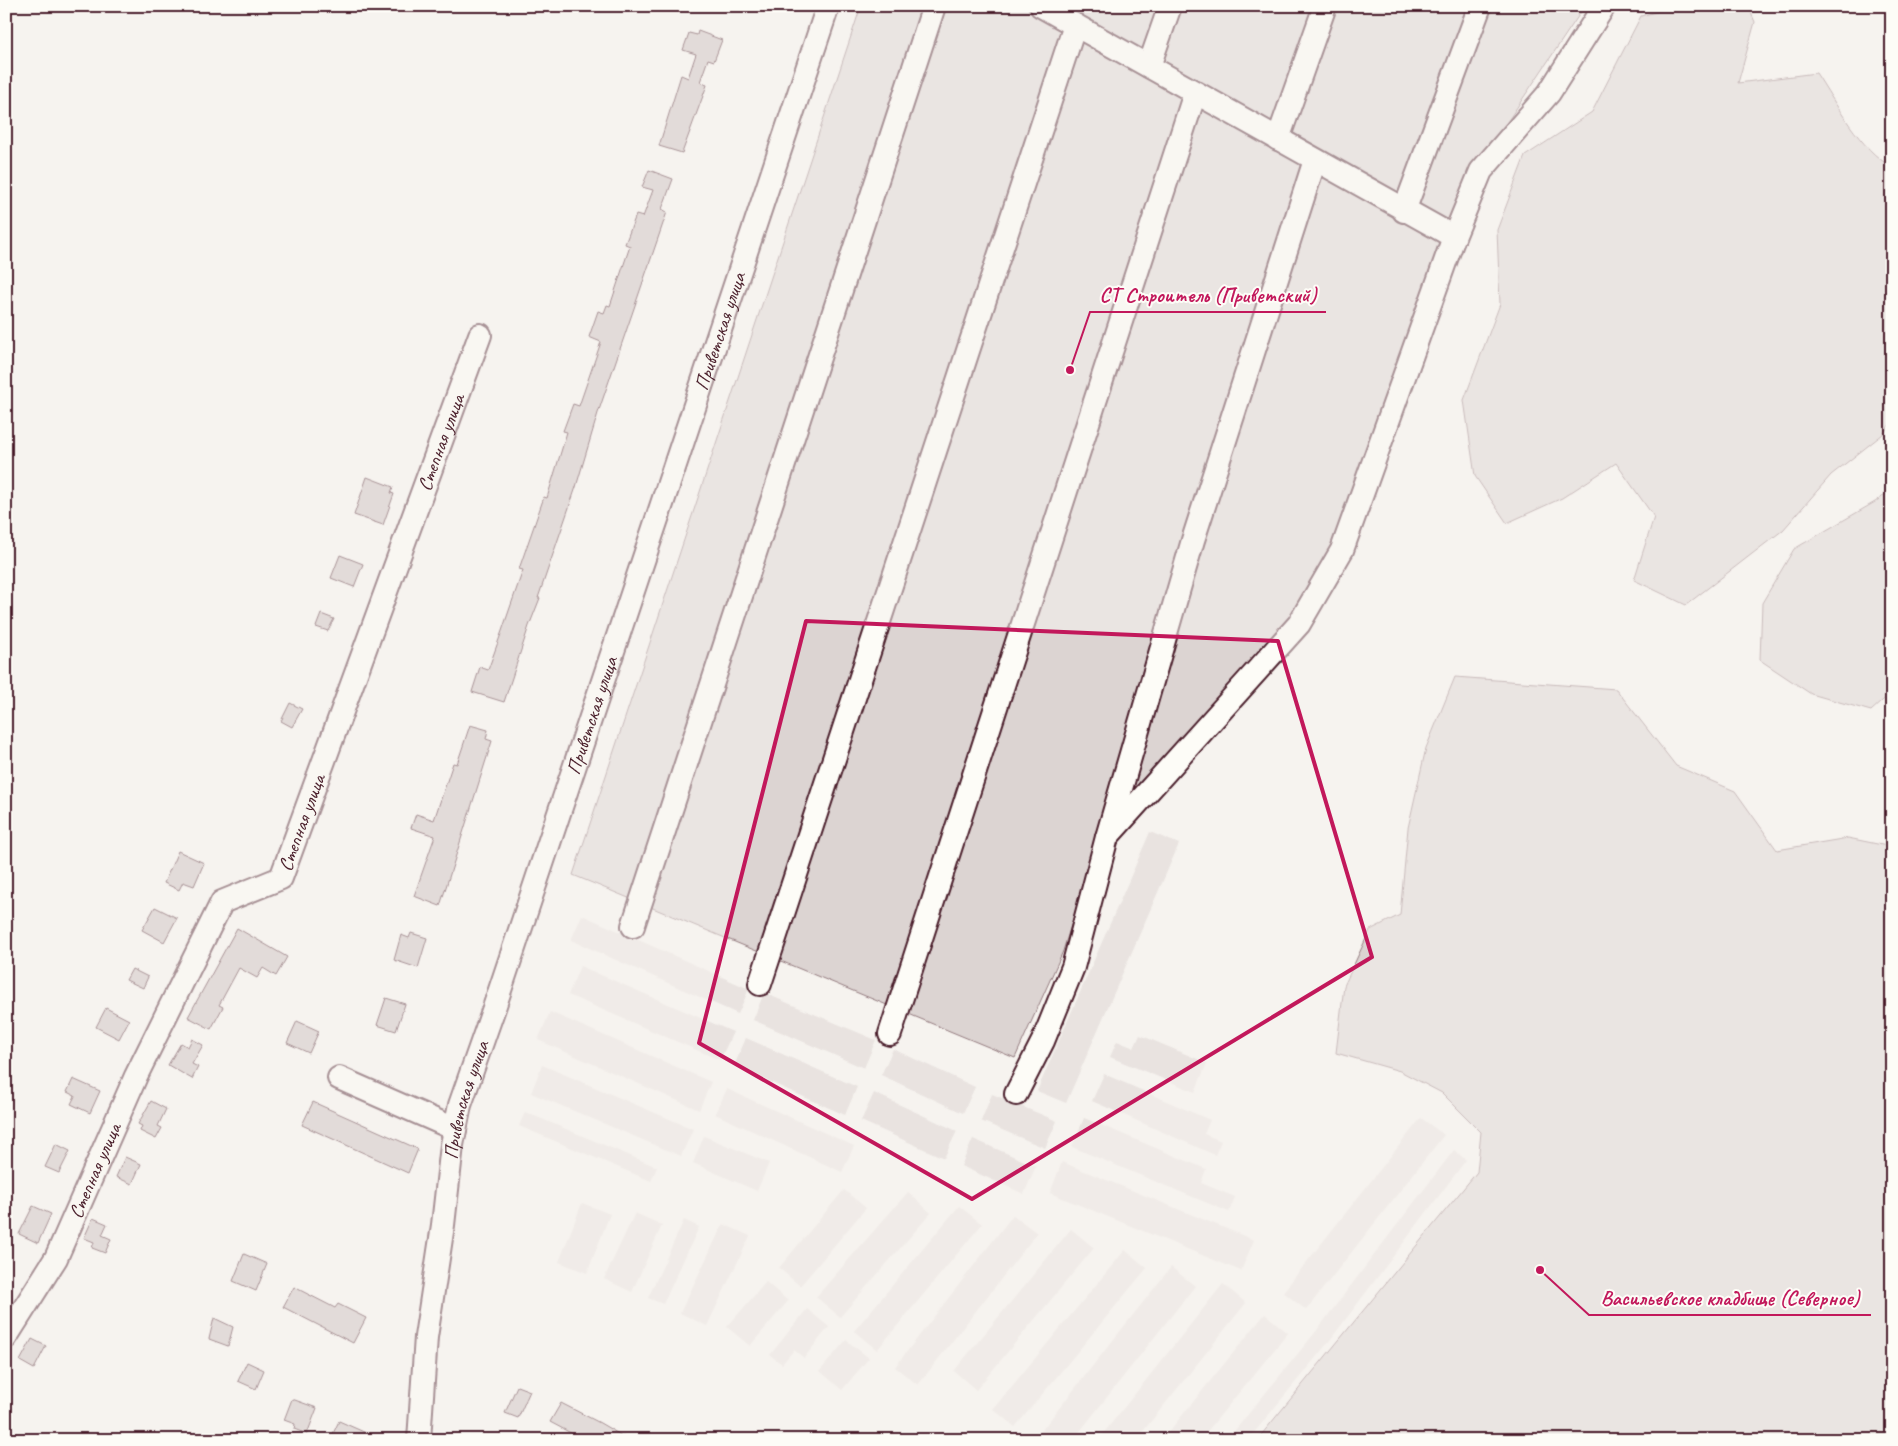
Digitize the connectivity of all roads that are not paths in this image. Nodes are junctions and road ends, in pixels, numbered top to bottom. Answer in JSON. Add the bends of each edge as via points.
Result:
{"nodes":[{"id":1,"x":828,"y":6,"type":"edge"},
{"id":2,"x":934,"y":6,"type":"edge"},
{"id":3,"x":1041,"y":6,"type":"edge"},
{"id":4,"x":1170,"y":6,"type":"edge"},
{"id":5,"x":1325,"y":6,"type":"edge"},
{"id":6,"x":1480,"y":6,"type":"edge"},
{"id":7,"x":1604,"y":6,"type":"edge"},
{"id":8,"x":1075,"y":25,"type":"junction"},
{"id":9,"x":1148,"y":66,"type":"junction"},
{"id":10,"x":1195,"y":92,"type":"junction"},
{"id":11,"x":1278,"y":139,"type":"junction"},
{"id":12,"x":1314,"y":160,"type":"junction"},
{"id":13,"x":1404,"y":211,"type":"junction"},
{"id":14,"x":1454,"y":237,"type":"junction"},
{"id":15,"x":480,"y":335,"type":"dead end"},
{"id":16,"x":1107,"y":837,"type":"junction"},
{"id":17,"x":633,"y":926,"type":"dead end"},
{"id":18,"x":760,"y":984,"type":"dead end"},
{"id":19,"x":890,"y":1034,"type":"dead end"},
{"id":20,"x":339,"y":1078,"type":"dead end"},
{"id":21,"x":1016,"y":1094,"type":"dead end"},
{"id":22,"x":455,"y":1129,"type":"junction"},
{"id":23,"x":6,"y":1338,"type":"edge"},
{"id":24,"x":423,"y":1439,"type":"edge"}],
"edges":[{"from":1,"to":22,"type":"street","name":"Приветская улица","via":[[460,1105]]},
{"from":2,"to":17,"type":"street"},
{"from":3,"to":8,"type":"street"},
{"from":4,"to":9,"type":"street"},
{"from":5,"to":11,"type":"street"},
{"from":6,"to":13,"type":"street"},
{"from":7,"to":14,"type":"street","via":[[1549,93],[1481,171]]},
{"from":8,"to":9,"type":"street"},
{"from":8,"to":18,"type":"street"},
{"from":9,"to":10,"type":"street"},
{"from":10,"to":11,"type":"street"},
{"from":10,"to":19,"type":"street"},
{"from":11,"to":12,"type":"street"},
{"from":12,"to":13,"type":"street"},
{"from":12,"to":16,"type":"street","via":[[1193,540]]},
{"from":13,"to":14,"type":"street"},
{"from":14,"to":16,"type":"street","via":[[1342,550],[1299,624]]},
{"from":15,"to":23,"type":"street","name":"Степная улица","via":[[281,878],[222,902],[136,1076],[56,1258]]},
{"from":16,"to":21,"type":"street","via":[[1073,967],[1043,1041]]},
{"from":20,"to":22,"type":"street"},
{"from":22,"to":24,"type":"street","name":"Приветская улица","via":[[426,1337]]}]}
